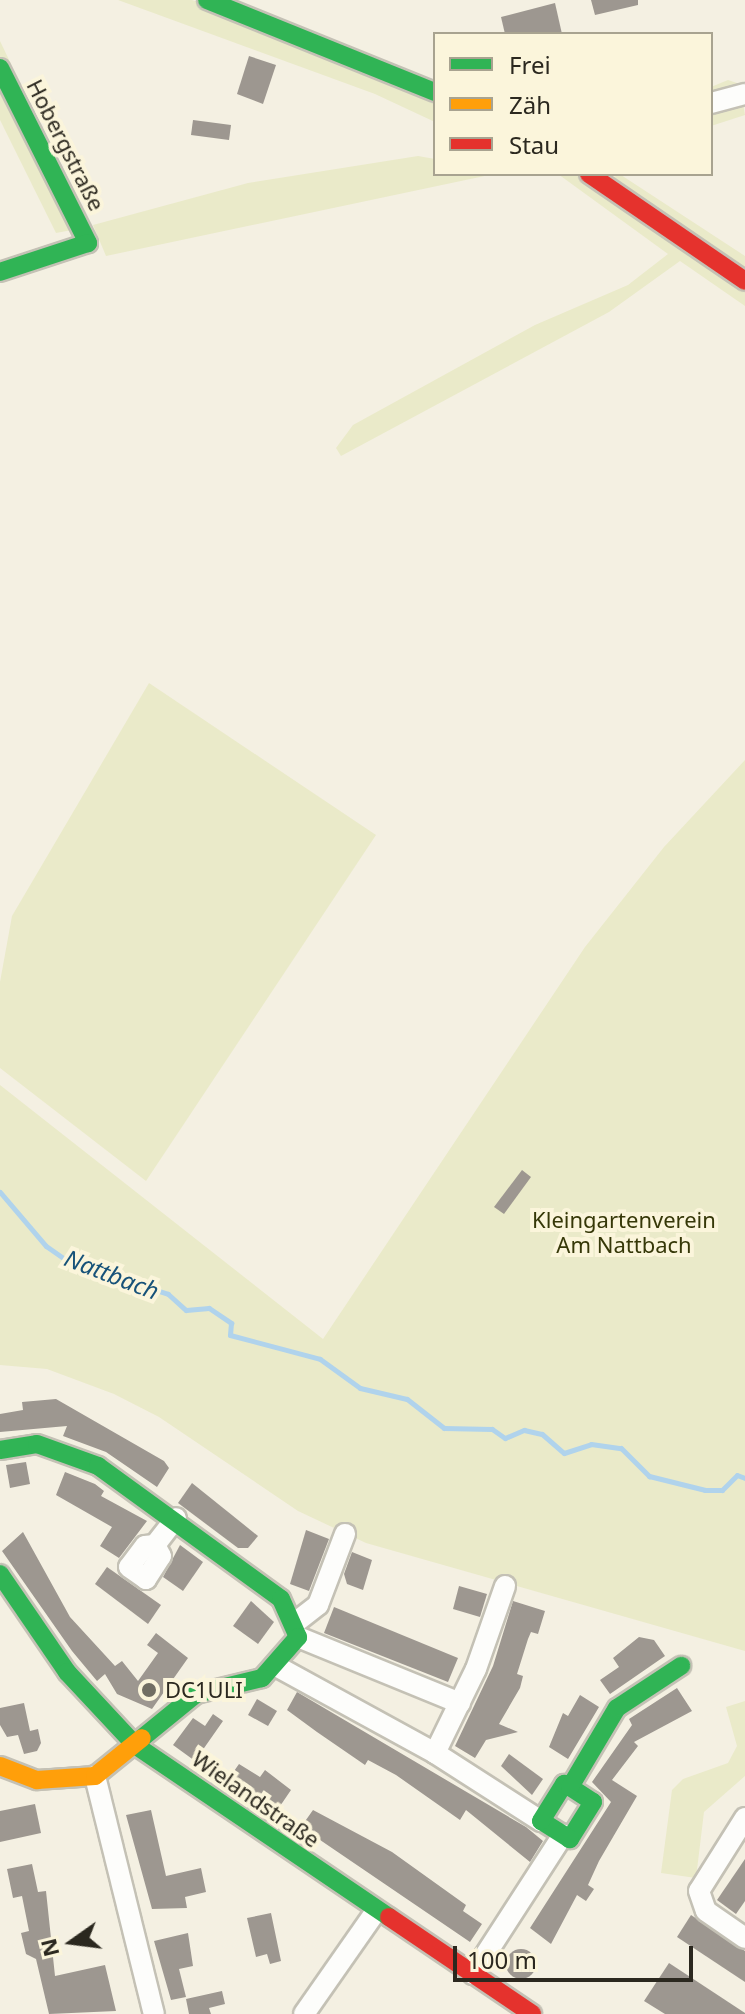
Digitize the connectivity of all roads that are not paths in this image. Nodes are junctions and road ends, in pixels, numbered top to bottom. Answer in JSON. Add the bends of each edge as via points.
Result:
{"nodes":[{"id":1,"x":207,"y":0,"type":"edge"},
{"id":2,"x":0,"y":68,"type":"edge"},
{"id":3,"x":433,"y":91,"type":"edge"},
{"id":4,"x":745,"y":94,"type":"edge"},
{"id":5,"x":713,"y":102,"type":"edge"},
{"id":6,"x":592,"y":176,"type":"edge"},
{"id":7,"x":0,"y":272,"type":"edge"},
{"id":8,"x":745,"y":281,"type":"edge"},
{"id":9,"x":0,"y":1450,"type":"edge"},
{"id":10,"x":176,"y":1518,"type":"junction"},
{"id":11,"x":345,"y":1534,"type":"dead end"},
{"id":12,"x":155,"y":1545,"type":"dead end"},
{"id":13,"x":0,"y":1574,"type":"edge"},
{"id":14,"x":505,"y":1586,"type":"dead end"},
{"id":15,"x":297,"y":1630,"type":"junction"},
{"id":16,"x":681,"y":1666,"type":"dead end"},
{"id":17,"x":278,"y":1667,"type":"junction"},
{"id":18,"x":460,"y":1703,"type":"junction"},
{"id":19,"x":135,"y":1745,"type":"junction"},
{"id":20,"x":435,"y":1753,"type":"junction"},
{"id":21,"x":0,"y":1766,"type":"edge"},
{"id":22,"x":95,"y":1776,"type":"junction"},
{"id":23,"x":570,"y":1787,"type":"junction"},
{"id":24,"x":745,"y":1818,"type":"edge"},
{"id":25,"x":541,"y":1821,"type":"junction"},
{"id":26,"x":563,"y":1835,"type":"junction"},
{"id":27,"x":376,"y":1911,"type":"junction"},
{"id":28,"x":745,"y":1938,"type":"edge"},
{"id":29,"x":473,"y":1974,"type":"junction"},
{"id":30,"x":154,"y":2014,"type":"edge"},
{"id":31,"x":304,"y":2014,"type":"edge"},
{"id":32,"x":532,"y":2014,"type":"edge"}],
"edges":[{"from":1,"to":3,"type":"street"},
{"from":2,"to":7,"type":"street","name":"Hobergstraße","via":[[88,243]]},
{"from":4,"to":5,"type":"street"},
{"from":6,"to":8,"type":"street"},
{"from":9,"to":10,"type":"street","via":[[37,1444],[69,1452]]},
{"from":10,"to":12,"type":"street"},
{"from":10,"to":15,"type":"street","via":[[281,1599]]},
{"from":11,"to":15,"type":"street","via":[[318,1605]]},
{"from":13,"to":19,"type":"street","name":"Wielandstraße","via":[[67,1672]]},
{"from":14,"to":18,"type":"street"},
{"from":15,"to":17,"type":"street"},
{"from":15,"to":18,"type":"street"},
{"from":16,"to":23,"type":"street","via":[[617,1708]]},
{"from":17,"to":19,"type":"street","via":[[262,1678],[196,1694]]},
{"from":17,"to":20,"type":"street"},
{"from":18,"to":20,"type":"street"},
{"from":19,"to":22,"type":"street"},
{"from":19,"to":27,"type":"street","name":"Wielandstraße"},
{"from":20,"to":25,"type":"street"},
{"from":21,"to":22,"type":"street","via":[[37,1780]]},
{"from":22,"to":30,"type":"street"},
{"from":23,"to":25,"type":"street","via":[[564,1784]]},
{"from":23,"to":26,"type":"street","via":[[593,1802],[570,1839]]},
{"from":24,"to":28,"type":"street","via":[[699,1891],[706,1911]]},
{"from":25,"to":26,"type":"street"},
{"from":26,"to":29,"type":"street"},
{"from":27,"to":29,"type":"street","name":"Wielandstraße"},
{"from":27,"to":31,"type":"street"},
{"from":29,"to":32,"type":"street","name":"Wielandstraße"}]}
